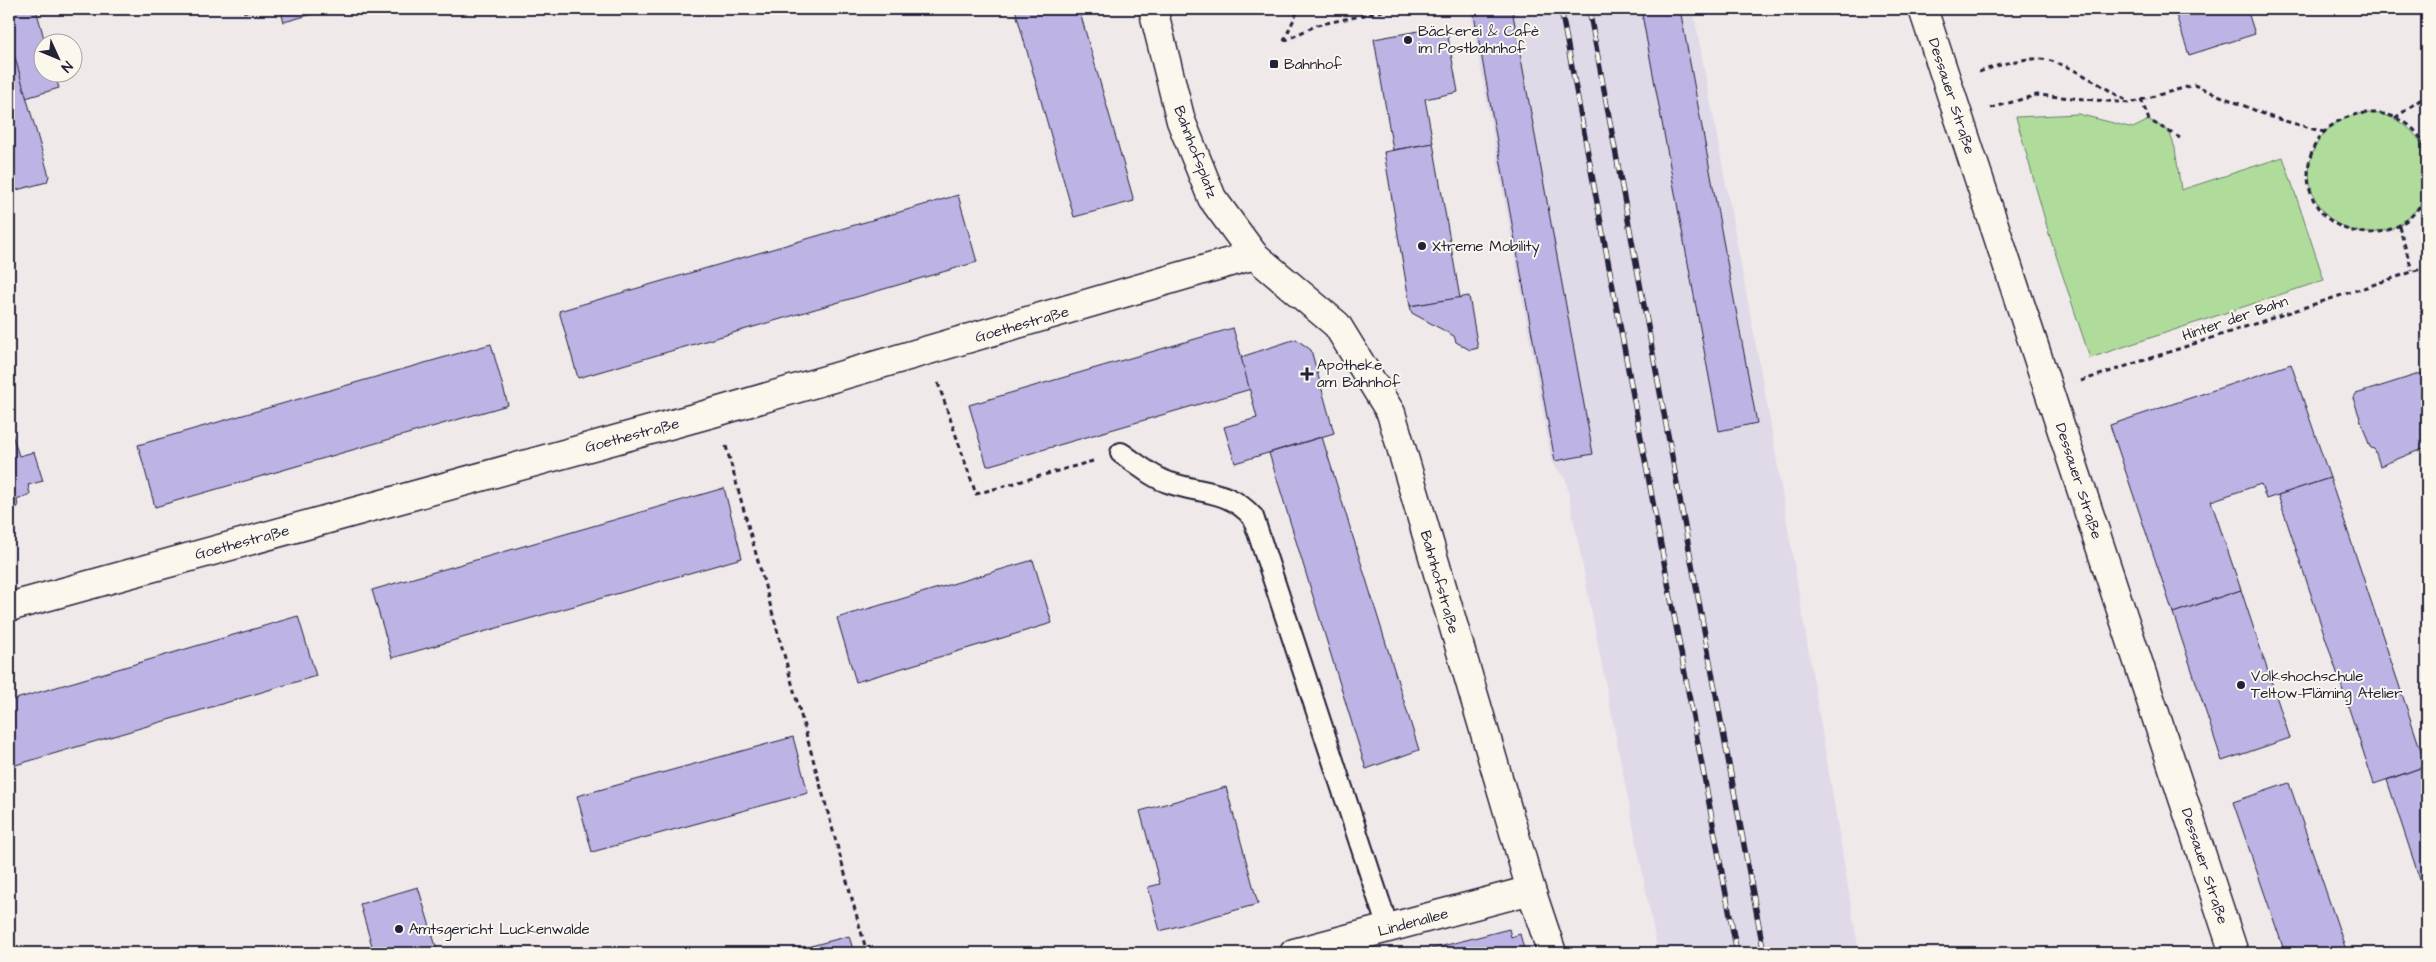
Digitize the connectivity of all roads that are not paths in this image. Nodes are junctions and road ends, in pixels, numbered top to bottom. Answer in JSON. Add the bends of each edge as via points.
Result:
{"nodes":[{"id":1,"x":1154,"y":9,"type":"edge"},
{"id":2,"x":1923,"y":9,"type":"edge"},
{"id":3,"x":1254,"y":256,"type":"junction"},
{"id":4,"x":1121,"y":453,"type":"road end"},
{"id":5,"x":9,"y":607,"type":"edge"},
{"id":6,"x":1531,"y":890,"type":"junction"},
{"id":7,"x":1388,"y":928,"type":"junction"},
{"id":8,"x":1294,"y":953,"type":"edge"},
{"id":9,"x":1552,"y":953,"type":"edge"},
{"id":10,"x":2234,"y":953,"type":"edge"}],
"edges":[{"from":1,"to":3,"type":"street","name":"Bahnhofsplatz","via":[[1181,121],[1212,198]]},
{"from":2,"to":10,"type":"street","name":"Dessauer Straße"},
{"from":3,"to":5,"type":"street","name":"Goethestraße","via":[[716,412]]},
{"from":3,"to":6,"type":"street","name":"Bahnhofstraße","via":[[1337,325],[1390,413]]},
{"from":4,"to":7,"type":"lane","via":[[1169,483],[1217,493],[1242,505],[1253,518]]},
{"from":6,"to":7,"type":"street","name":"Lindenallee"},
{"from":6,"to":9,"type":"street","name":"Bahnhofstraße"},
{"from":7,"to":8,"type":"street","name":"Lindenallee"}]}
